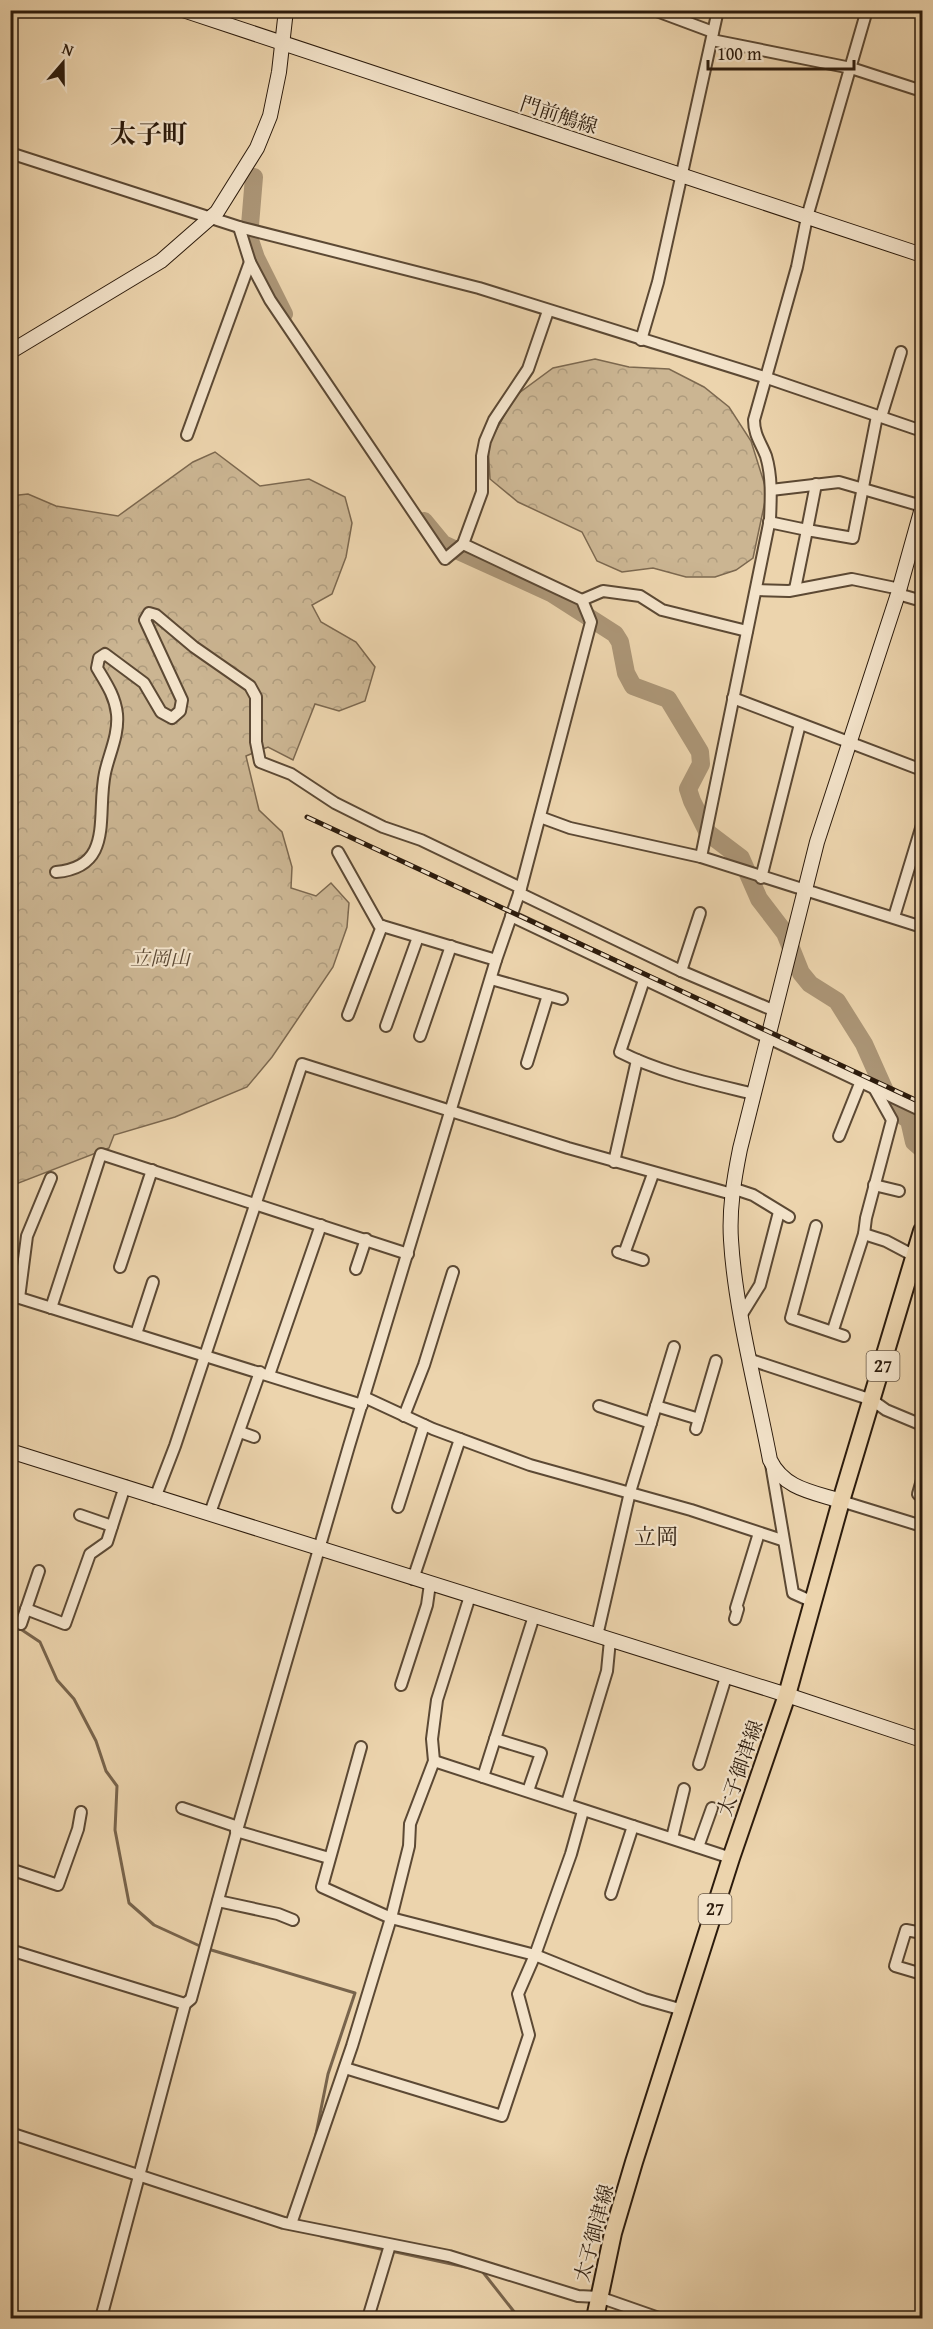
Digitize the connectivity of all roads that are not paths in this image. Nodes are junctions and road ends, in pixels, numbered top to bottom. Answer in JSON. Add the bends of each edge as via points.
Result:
{"nodes":[{"id":1,"x":183,"y":10,"type":"edge"},
{"id":2,"x":286,"y":10,"type":"edge"},
{"id":3,"x":654,"y":10,"type":"edge"},
{"id":4,"x":718,"y":10,"type":"edge"},
{"id":5,"x":867,"y":10,"type":"edge"},
{"id":6,"x":712,"y":36,"type":"junction"},
{"id":7,"x":282,"y":43,"type":"junction"},
{"id":8,"x":851,"y":68,"type":"junction"},
{"id":9,"x":922,"y":91,"type":"edge"},
{"id":10,"x":10,"y":153,"type":"edge"},
{"id":11,"x":680,"y":176,"type":"junction"},
{"id":12,"x":807,"y":217,"type":"junction"},
{"id":13,"x":212,"y":218,"type":"junction"},
{"id":14,"x":246,"y":229,"type":"junction"},
{"id":15,"x":922,"y":255,"type":"edge"},
{"id":16,"x":250,"y":262,"type":"junction"},
{"id":17,"x":548,"y":311,"type":"junction"},
{"id":18,"x":642,"y":340,"type":"junction"},
{"id":19,"x":10,"y":352,"type":"edge"},
{"id":20,"x":901,"y":352,"type":"dead end"},
{"id":21,"x":767,"y":378,"type":"junction"},
{"id":22,"x":879,"y":416,"type":"junction"},
{"id":23,"x":922,"y":431,"type":"edge"},
{"id":24,"x":187,"y":435,"type":"dead end"},
{"id":25,"x":816,"y":483,"type":"junction"},
{"id":26,"x":862,"y":489,"type":"junction"},
{"id":27,"x":771,"y":490,"type":"junction"},
{"id":28,"x":922,"y":507,"type":"edge"},
{"id":29,"x":769,"y":522,"type":"junction"},
{"id":30,"x":807,"y":530,"type":"junction"},
{"id":31,"x":463,"y":544,"type":"junction"},
{"id":32,"x":795,"y":589,"type":"junction"},
{"id":33,"x":756,"y":590,"type":"junction"},
{"id":34,"x":899,"y":591,"type":"junction"},
{"id":35,"x":582,"y":600,"type":"junction"},
{"id":36,"x":922,"y":601,"type":"edge"},
{"id":37,"x":747,"y":631,"type":"junction"},
{"id":38,"x":733,"y":698,"type":"junction"},
{"id":39,"x":800,"y":724,"type":"junction"},
{"id":40,"x":850,"y":742,"type":"junction"},
{"id":41,"x":922,"y":770,"type":"edge"},
{"id":42,"x":540,"y":817,"type":"junction"},
{"id":43,"x":922,"y":825,"type":"edge"},
{"id":44,"x":338,"y":852,"type":"dead end"},
{"id":45,"x":701,"y":857,"type":"junction"},
{"id":46,"x":56,"y":872,"type":"dead end"},
{"id":47,"x":761,"y":878,"type":"junction"},
{"id":48,"x":520,"y":891,"type":"junction"},
{"id":49,"x":804,"y":891,"type":"junction"},
{"id":50,"x":700,"y":913,"type":"dead end"},
{"id":51,"x":511,"y":916,"type":"junction"},
{"id":52,"x":894,"y":917,"type":"junction"},
{"id":53,"x":382,"y":926,"type":"junction"},
{"id":54,"x":922,"y":927,"type":"edge"},
{"id":55,"x":418,"y":937,"type":"junction"},
{"id":56,"x":451,"y":946,"type":"junction"},
{"id":57,"x":496,"y":960,"type":"junction"},
{"id":58,"x":681,"y":971,"type":"junction"},
{"id":59,"x":491,"y":979,"type":"junction"},
{"id":60,"x":644,"y":980,"type":"junction"},
{"id":61,"x":548,"y":995,"type":"junction"},
{"id":62,"x":562,"y":999,"type":"dead end"},
{"id":63,"x":776,"y":1011,"type":"junction"},
{"id":64,"x":348,"y":1015,"type":"dead end"},
{"id":65,"x":385,"y":1020,"type":"dead end"},
{"id":66,"x":420,"y":1036,"type":"dead end"},
{"id":67,"x":768,"y":1039,"type":"junction"},
{"id":68,"x":637,"y":1060,"type":"junction"},
{"id":69,"x":527,"y":1062,"type":"dead end"},
{"id":70,"x":861,"y":1081,"type":"junction"},
{"id":71,"x":873,"y":1086,"type":"junction"},
{"id":72,"x":754,"y":1094,"type":"junction"},
{"id":73,"x":451,"y":1110,"type":"junction"},
{"id":74,"x":922,"y":1111,"type":"edge"},
{"id":75,"x":839,"y":1136,"type":"dead end"},
{"id":76,"x":614,"y":1162,"type":"junction"},
{"id":77,"x":152,"y":1170,"type":"junction"},
{"id":78,"x":653,"y":1174,"type":"junction"},
{"id":79,"x":51,"y":1178,"type":"dead end"},
{"id":80,"x":874,"y":1185,"type":"junction"},
{"id":81,"x":732,"y":1191,"type":"junction"},
{"id":82,"x":899,"y":1191,"type":"dead end"},
{"id":83,"x":255,"y":1203,"type":"junction"},
{"id":84,"x":321,"y":1225,"type":"junction"},
{"id":85,"x":816,"y":1226,"type":"dead end"},
{"id":86,"x":922,"y":1231,"type":"edge"},
{"id":87,"x":864,"y":1234,"type":"junction"},
{"id":88,"x":366,"y":1239,"type":"junction"},
{"id":89,"x":408,"y":1254,"type":"junction"},
{"id":90,"x":918,"y":1258,"type":"edge"},
{"id":91,"x":642,"y":1260,"type":"dead end"},
{"id":92,"x":120,"y":1267,"type":"dead end"},
{"id":93,"x":356,"y":1269,"type":"dead end"},
{"id":94,"x":453,"y":1272,"type":"dead end"},
{"id":95,"x":153,"y":1282,"type":"dead end"},
{"id":96,"x":15,"y":1297,"type":"edge"},
{"id":97,"x":51,"y":1308,"type":"junction"},
{"id":98,"x":742,"y":1314,"type":"junction"},
{"id":99,"x":833,"y":1330,"type":"junction"},
{"id":100,"x":136,"y":1334,"type":"junction"},
{"id":101,"x":844,"y":1336,"type":"dead end"},
{"id":102,"x":674,"y":1347,"type":"dead end"},
{"id":103,"x":205,"y":1356,"type":"junction"},
{"id":104,"x":751,"y":1360,"type":"junction"},
{"id":105,"x":716,"y":1361,"type":"dead end"},
{"id":106,"x":264,"y":1373,"type":"junction"},
{"id":107,"x":873,"y":1400,"type":"junction"},
{"id":108,"x":363,"y":1401,"type":"junction"},
{"id":109,"x":599,"y":1406,"type":"dead end"},
{"id":110,"x":656,"y":1406,"type":"junction"},
{"id":111,"x":404,"y":1416,"type":"junction"},
{"id":112,"x":651,"y":1423,"type":"junction"},
{"id":113,"x":423,"y":1425,"type":"junction"},
{"id":114,"x":922,"y":1425,"type":"edge"},
{"id":115,"x":240,"y":1432,"type":"junction"},
{"id":116,"x":254,"y":1437,"type":"dead end"},
{"id":117,"x":460,"y":1439,"type":"junction"},
{"id":118,"x":10,"y":1451,"type":"edge"},
{"id":119,"x":770,"y":1460,"type":"junction"},
{"id":120,"x":922,"y":1480,"type":"edge"},
{"id":121,"x":125,"y":1486,"type":"junction"},
{"id":122,"x":630,"y":1492,"type":"junction"},
{"id":123,"x":918,"y":1494,"type":"dead end"},
{"id":124,"x":155,"y":1498,"type":"junction"},
{"id":125,"x":842,"y":1501,"type":"junction"},
{"id":126,"x":398,"y":1507,"type":"dead end"},
{"id":127,"x":210,"y":1513,"type":"junction"},
{"id":128,"x":80,"y":1515,"type":"dead end"},
{"id":129,"x":112,"y":1526,"type":"junction"},
{"id":130,"x":922,"y":1526,"type":"edge"},
{"id":131,"x":759,"y":1533,"type":"junction"},
{"id":132,"x":782,"y":1540,"type":"junction"},
{"id":133,"x":320,"y":1549,"type":"junction"},
{"id":134,"x":39,"y":1570,"type":"dead end"},
{"id":135,"x":413,"y":1579,"type":"junction"},
{"id":136,"x":430,"y":1584,"type":"junction"},
{"id":137,"x":470,"y":1596,"type":"junction"},
{"id":138,"x":813,"y":1602,"type":"junction"},
{"id":139,"x":26,"y":1609,"type":"junction"},
{"id":140,"x":534,"y":1616,"type":"junction"},
{"id":141,"x":735,"y":1618,"type":"dead end"},
{"id":142,"x":21,"y":1624,"type":"dead end"},
{"id":143,"x":603,"y":1638,"type":"junction"},
{"id":144,"x":726,"y":1677,"type":"junction"},
{"id":145,"x":400,"y":1685,"type":"dead end"},
{"id":146,"x":787,"y":1695,"type":"junction"},
{"id":147,"x":495,"y":1739,"type":"junction"},
{"id":148,"x":922,"y":1740,"type":"edge"},
{"id":149,"x":361,"y":1747,"type":"dead end"},
{"id":150,"x":434,"y":1761,"type":"junction"},
{"id":151,"x":699,"y":1764,"type":"dead end"},
{"id":152,"x":483,"y":1777,"type":"junction"},
{"id":153,"x":684,"y":1789,"type":"dead end"},
{"id":154,"x":528,"y":1791,"type":"junction"},
{"id":155,"x":567,"y":1803,"type":"junction"},
{"id":156,"x":182,"y":1808,"type":"dead end"},
{"id":157,"x":712,"y":1808,"type":"dead end"},
{"id":158,"x":583,"y":1811,"type":"junction"},
{"id":159,"x":81,"y":1812,"type":"dead end"},
{"id":160,"x":633,"y":1826,"type":"junction"},
{"id":161,"x":237,"y":1829,"type":"junction"},
{"id":162,"x":672,"y":1838,"type":"junction"},
{"id":163,"x":698,"y":1847,"type":"junction"},
{"id":164,"x":329,"y":1858,"type":"junction"},
{"id":165,"x":731,"y":1858,"type":"junction"},
{"id":166,"x":10,"y":1869,"type":"edge"},
{"id":167,"x":610,"y":1894,"type":"dead end"},
{"id":168,"x":218,"y":1901,"type":"junction"},
{"id":169,"x":391,"y":1918,"type":"junction"},
{"id":170,"x":293,"y":1920,"type":"dead end"},
{"id":171,"x":922,"y":1933,"type":"edge"},
{"id":172,"x":10,"y":1950,"type":"edge"},
{"id":173,"x":535,"y":1955,"type":"junction"},
{"id":174,"x":922,"y":1974,"type":"edge"},
{"id":175,"x":185,"y":2004,"type":"junction"},
{"id":176,"x":683,"y":2010,"type":"junction"},
{"id":177,"x":345,"y":2068,"type":"junction"},
{"id":178,"x":10,"y":2133,"type":"edge"},
{"id":179,"x":141,"y":2174,"type":"junction"},
{"id":180,"x":291,"y":2224,"type":"junction"},
{"id":181,"x":390,"y":2246,"type":"junction"},
{"id":182,"x":599,"y":2298,"type":"junction"},
{"id":183,"x":101,"y":2319,"type":"edge"},
{"id":184,"x":368,"y":2319,"type":"edge"},
{"id":185,"x":595,"y":2319,"type":"edge"},
{"id":186,"x":659,"y":2319,"type":"edge"}],
"edges":[{"from":1,"to":7,"type":"street","name":"門前鵤線"},
{"from":2,"to":7,"type":"street"},
{"from":3,"to":6,"type":"street"},
{"from":4,"to":6,"type":"street"},
{"from":5,"to":8,"type":"street"},
{"from":6,"to":8,"type":"street"},
{"from":6,"to":11,"type":"street"},
{"from":7,"to":11,"type":"street","name":"門前鵤線"},
{"from":7,"to":13,"type":"street","via":[[270,117],[257,148]]},
{"from":8,"to":9,"type":"street"},
{"from":8,"to":12,"type":"street"},
{"from":10,"to":13,"type":"street"},
{"from":11,"to":12,"type":"street","name":"門前鵤線"},
{"from":11,"to":18,"type":"street"},
{"from":12,"to":15,"type":"street","name":"門前鵤線"},
{"from":12,"to":21,"type":"street"},
{"from":13,"to":14,"type":"street"},
{"from":13,"to":19,"type":"street","via":[[161,261]]},
{"from":14,"to":16,"type":"street"},
{"from":14,"to":17,"type":"street","via":[[434,275]]},
{"from":16,"to":24,"type":"street"},
{"from":16,"to":31,"type":"street","via":[[300,348],[445,559]]},
{"from":17,"to":18,"type":"street"},
{"from":17,"to":31,"type":"street","via":[[528,369],[494,420],[485,441],[482,492]]},
{"from":18,"to":21,"type":"street"},
{"from":20,"to":22,"type":"street"},
{"from":21,"to":22,"type":"street"},
{"from":21,"to":27,"type":"street","via":[[754,431],[765,455]]},
{"from":22,"to":23,"type":"street"},
{"from":22,"to":26,"type":"street"},
{"from":25,"to":26,"type":"street","via":[[839,482]]},
{"from":25,"to":27,"type":"street"},
{"from":25,"to":30,"type":"street"},
{"from":26,"to":28,"type":"street"},
{"from":26,"to":30,"type":"street","via":[[853,538]]},
{"from":27,"to":29,"type":"street"},
{"from":28,"to":34,"type":"street"},
{"from":29,"to":30,"type":"street"},
{"from":29,"to":33,"type":"street"},
{"from":30,"to":32,"type":"street"},
{"from":31,"to":35,"type":"street"},
{"from":32,"to":33,"type":"street"},
{"from":32,"to":34,"type":"street","via":[[852,579]]},
{"from":33,"to":37,"type":"street"},
{"from":34,"to":36,"type":"street"},
{"from":34,"to":40,"type":"street"},
{"from":35,"to":37,"type":"street","via":[[603,591],[639,596],[662,610]]},
{"from":35,"to":42,"type":"street","via":[[591,622]]},
{"from":37,"to":38,"type":"street"},
{"from":38,"to":39,"type":"street"},
{"from":38,"to":45,"type":"street"},
{"from":39,"to":40,"type":"street"},
{"from":39,"to":47,"type":"street"},
{"from":40,"to":41,"type":"street"},
{"from":40,"to":49,"type":"street"},
{"from":42,"to":45,"type":"street","via":[[570,828]]},
{"from":42,"to":48,"type":"street"},
{"from":43,"to":52,"type":"street"},
{"from":44,"to":53,"type":"street"},
{"from":45,"to":47,"type":"street"},
{"from":46,"to":48,"type":"street","via":[[75,870],[90,860],[99,842],[105,775],[117,716],[113,695],[97,668],[99,658],[105,654],[144,683],[161,712],[172,718],[180,711],[182,700],[145,620],[149,613],[250,686],[256,697],[260,762],[291,774],[383,827],[421,840]]},
{"from":47,"to":49,"type":"street"},
{"from":48,"to":51,"type":"street"},
{"from":48,"to":58,"type":"street"},
{"from":49,"to":52,"type":"street"},
{"from":49,"to":63,"type":"street"},
{"from":50,"to":58,"type":"street"},
{"from":51,"to":57,"type":"street"},
{"from":51,"to":60,"type":"street"},
{"from":52,"to":54,"type":"street"},
{"from":53,"to":55,"type":"street"},
{"from":53,"to":64,"type":"street","via":[[361,970]]},
{"from":55,"to":56,"type":"street"},
{"from":55,"to":65,"type":"street","via":[[398,979]]},
{"from":56,"to":57,"type":"street"},
{"from":56,"to":66,"type":"street","via":[[430,991]]},
{"from":57,"to":59,"type":"street"},
{"from":58,"to":63,"type":"street"},
{"from":59,"to":61,"type":"street"},
{"from":59,"to":73,"type":"street"},
{"from":60,"to":67,"type":"street"},
{"from":60,"to":68,"type":"street","via":[[620,1052]]},
{"from":61,"to":62,"type":"street"},
{"from":61,"to":69,"type":"street"},
{"from":63,"to":67,"type":"street"},
{"from":67,"to":70,"type":"street"},
{"from":67,"to":72,"type":"street"},
{"from":68,"to":72,"type":"street"},
{"from":68,"to":76,"type":"street"},
{"from":70,"to":71,"type":"street"},
{"from":70,"to":75,"type":"street"},
{"from":71,"to":74,"type":"street"},
{"from":71,"to":80,"type":"street","via":[[892,1120]]},
{"from":72,"to":81,"type":"street"},
{"from":73,"to":76,"type":"street"},
{"from":73,"to":83,"type":"street","via":[[302,1064]]},
{"from":73,"to":89,"type":"street"},
{"from":76,"to":78,"type":"street"},
{"from":77,"to":83,"type":"street"},
{"from":77,"to":92,"type":"street"},
{"from":77,"to":97,"type":"street","via":[[101,1154]]},
{"from":78,"to":81,"type":"street"},
{"from":78,"to":91,"type":"street","via":[[621,1253]]},
{"from":79,"to":96,"type":"street","via":[[27,1236]]},
{"from":80,"to":82,"type":"street"},
{"from":80,"to":87,"type":"street"},
{"from":81,"to":98,"type":"street","via":[[730,1239]]},
{"from":81,"to":98,"type":"street","via":[[753,1196],[784,1215],[760,1285]]},
{"from":83,"to":84,"type":"street"},
{"from":83,"to":103,"type":"street"},
{"from":84,"to":88,"type":"street"},
{"from":84,"to":106,"type":"street"},
{"from":85,"to":99,"type":"street","via":[[791,1318]]},
{"from":86,"to":90,"type":"main road","name":"太子御津線","number":"27"},
{"from":87,"to":90,"type":"street"},
{"from":87,"to":99,"type":"street"},
{"from":88,"to":89,"type":"street"},
{"from":88,"to":93,"type":"street"},
{"from":89,"to":108,"type":"street"},
{"from":90,"to":107,"type":"main road","name":"太子御津線","number":"27"},
{"from":94,"to":111,"type":"street","via":[[435,1342],[413,1379]]},
{"from":95,"to":100,"type":"street"},
{"from":96,"to":97,"type":"street"},
{"from":97,"to":100,"type":"street"},
{"from":98,"to":104,"type":"street"},
{"from":99,"to":101,"type":"street"},
{"from":100,"to":103,"type":"street"},
{"from":102,"to":110,"type":"street"},
{"from":103,"to":106,"type":"street"},
{"from":103,"to":124,"type":"street"},
{"from":104,"to":107,"type":"street"},
{"from":104,"to":119,"type":"street"},
{"from":105,"to":110,"type":"street","via":[[697,1424]]},
{"from":106,"to":108,"type":"street"},
{"from":106,"to":115,"type":"street"},
{"from":107,"to":114,"type":"street"},
{"from":107,"to":125,"type":"main road","name":"太子御津線","number":"27"},
{"from":108,"to":111,"type":"street"},
{"from":108,"to":133,"type":"street"},
{"from":109,"to":112,"type":"street"},
{"from":110,"to":112,"type":"street"},
{"from":111,"to":113,"type":"street"},
{"from":112,"to":122,"type":"street"},
{"from":113,"to":117,"type":"street"},
{"from":113,"to":126,"type":"street","via":[[408,1486]]},
{"from":115,"to":116,"type":"street"},
{"from":115,"to":127,"type":"street"},
{"from":117,"to":122,"type":"street","via":[[530,1465]]},
{"from":117,"to":135,"type":"street"},
{"from":118,"to":121,"type":"street"},
{"from":119,"to":125,"type":"street","via":[[790,1485]]},
{"from":119,"to":132,"type":"street"},
{"from":120,"to":123,"type":"street"},
{"from":121,"to":124,"type":"street"},
{"from":121,"to":129,"type":"street"},
{"from":122,"to":131,"type":"street"},
{"from":122,"to":143,"type":"street"},
{"from":124,"to":127,"type":"street"},
{"from":125,"to":130,"type":"street"},
{"from":125,"to":138,"type":"main road","name":"太子御津線","number":"27"},
{"from":127,"to":133,"type":"street"},
{"from":128,"to":129,"type":"street"},
{"from":129,"to":139,"type":"street","via":[[107,1542],[90,1554],[65,1624]]},
{"from":131,"to":132,"type":"street"},
{"from":131,"to":141,"type":"street","via":[[740,1581]]},
{"from":132,"to":138,"type":"street","via":[[793,1593]]},
{"from":133,"to":135,"type":"street"},
{"from":133,"to":161,"type":"street"},
{"from":134,"to":139,"type":"street"},
{"from":135,"to":136,"type":"street"},
{"from":136,"to":137,"type":"street"},
{"from":136,"to":145,"type":"street","via":[[427,1605]]},
{"from":137,"to":140,"type":"street"},
{"from":137,"to":150,"type":"street","via":[[437,1700],[432,1739]]},
{"from":138,"to":146,"type":"main road","name":"太子御津線","number":"27"},
{"from":139,"to":142,"type":"street"},
{"from":140,"to":143,"type":"street"},
{"from":140,"to":147,"type":"street"},
{"from":143,"to":144,"type":"street"},
{"from":143,"to":155,"type":"street","via":[[608,1671]]},
{"from":144,"to":146,"type":"street"},
{"from":144,"to":151,"type":"street"},
{"from":146,"to":148,"type":"street"},
{"from":146,"to":165,"type":"main road","name":"太子御津線","number":"27"},
{"from":147,"to":152,"type":"street"},
{"from":147,"to":154,"type":"street","via":[[541,1753]]},
{"from":149,"to":164,"type":"street"},
{"from":150,"to":152,"type":"street"},
{"from":150,"to":169,"type":"street","via":[[410,1824],[409,1846]]},
{"from":152,"to":154,"type":"street"},
{"from":153,"to":162,"type":"street"},
{"from":154,"to":155,"type":"street"},
{"from":155,"to":158,"type":"street"},
{"from":156,"to":161,"type":"street"},
{"from":157,"to":163,"type":"street"},
{"from":158,"to":160,"type":"street"},
{"from":158,"to":173,"type":"street"},
{"from":159,"to":166,"type":"street","via":[[58,1885]]},
{"from":160,"to":162,"type":"street"},
{"from":160,"to":167,"type":"street"},
{"from":161,"to":164,"type":"street"},
{"from":161,"to":168,"type":"street"},
{"from":162,"to":163,"type":"street"},
{"from":163,"to":165,"type":"street"},
{"from":164,"to":169,"type":"street","via":[[322,1887]]},
{"from":165,"to":176,"type":"main road","name":"太子御津線","number":"27"},
{"from":168,"to":170,"type":"street"},
{"from":168,"to":175,"type":"street","via":[[191,1999]]},
{"from":169,"to":173,"type":"street"},
{"from":169,"to":177,"type":"street"},
{"from":171,"to":174,"type":"street","via":[[906,1930],[895,1966]]},
{"from":172,"to":175,"type":"street"},
{"from":173,"to":176,"type":"street","via":[[644,1999]]},
{"from":173,"to":177,"type":"street","via":[[518,1994],[529,2035],[502,2116]]},
{"from":175,"to":179,"type":"street"},
{"from":176,"to":182,"type":"main road","name":"太子御津線","number":"27","via":[[613,2234]]},
{"from":177,"to":180,"type":"street"},
{"from":178,"to":179,"type":"street"},
{"from":179,"to":180,"type":"street"},
{"from":179,"to":183,"type":"street"},
{"from":180,"to":181,"type":"street"},
{"from":181,"to":182,"type":"street","via":[[449,2256],[578,2296]]},
{"from":181,"to":184,"type":"street"},
{"from":182,"to":185,"type":"main road","name":"太子御津線","number":"27"},
{"from":182,"to":186,"type":"street"}]}
